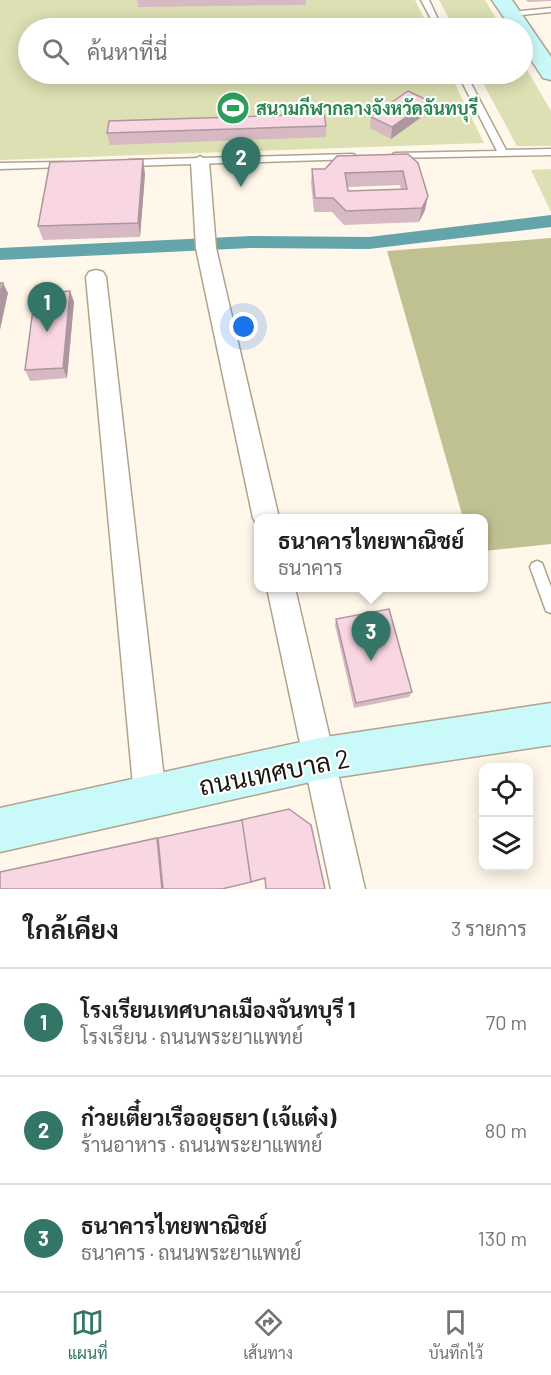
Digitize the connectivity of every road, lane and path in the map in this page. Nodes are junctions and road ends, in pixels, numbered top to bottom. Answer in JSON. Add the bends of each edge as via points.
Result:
{"nodes":[{"id":1,"x":425,"y":0,"type":"edge"},
{"id":2,"x":548,"y":11,"type":"edge"},
{"id":3,"x":434,"y":18,"type":"edge"},
{"id":4,"x":514,"y":18,"type":"edge"},
{"id":5,"x":551,"y":20,"type":"edge"},
{"id":6,"x":533,"y":46,"type":"edge"},
{"id":7,"x":551,"y":73,"type":"edge"},
{"id":8,"x":467,"y":84,"type":"edge"},
{"id":9,"x":551,"y":152,"type":"edge"},
{"id":10,"x":503,"y":153,"type":"junction"},
{"id":11,"x":387,"y":156,"type":"edge"},
{"id":12,"x":363,"y":157,"type":"edge"},
{"id":13,"x":200,"y":162,"type":"junction"},
{"id":14,"x":118,"y":164,"type":"edge"},
{"id":15,"x":71,"y":165,"type":"edge"},
{"id":16,"x":0,"y":166,"type":"edge"},
{"id":17,"x":96,"y":277,"type":"dead end"},
{"id":18,"x":265,"y":514,"type":"edge"},
{"id":19,"x":537,"y":567,"type":"dead end"},
{"id":20,"x":282,"y":592,"type":"edge"},
{"id":21,"x":551,"y":606,"type":"edge"},
{"id":22,"x":551,"y":724,"type":"edge"},
{"id":23,"x":319,"y":759,"type":"junction"},
{"id":24,"x":150,"y":796,"type":"junction"},
{"id":25,"x":0,"y":830,"type":"edge"},
{"id":26,"x":348,"y":889,"type":"edge"}],
"edges":[{"from":1,"to":3,"type":"lane"},
{"from":2,"to":4,"type":"lane"},
{"from":2,"to":5,"type":"lane"},
{"from":6,"to":7,"type":"street"},
{"from":8,"to":10,"type":"lane"},
{"from":9,"to":10,"type":"lane"},
{"from":10,"to":11,"type":"lane"},
{"from":12,"to":13,"type":"lane"},
{"from":13,"to":14,"type":"lane"},
{"from":13,"to":18,"type":"street","via":[[205,244]]},
{"from":15,"to":16,"type":"lane"},
{"from":17,"to":24,"type":"street"},
{"from":19,"to":21,"type":"lane"},
{"from":20,"to":23,"type":"street"},
{"from":22,"to":23,"type":"street","name":"ถนนเทศบาล 2"},
{"from":23,"to":24,"type":"street","name":"ถนนเทศบาล 2"},
{"from":23,"to":26,"type":"street"},
{"from":24,"to":25,"type":"street","name":"ถนนเทศบาล 2"}]}
